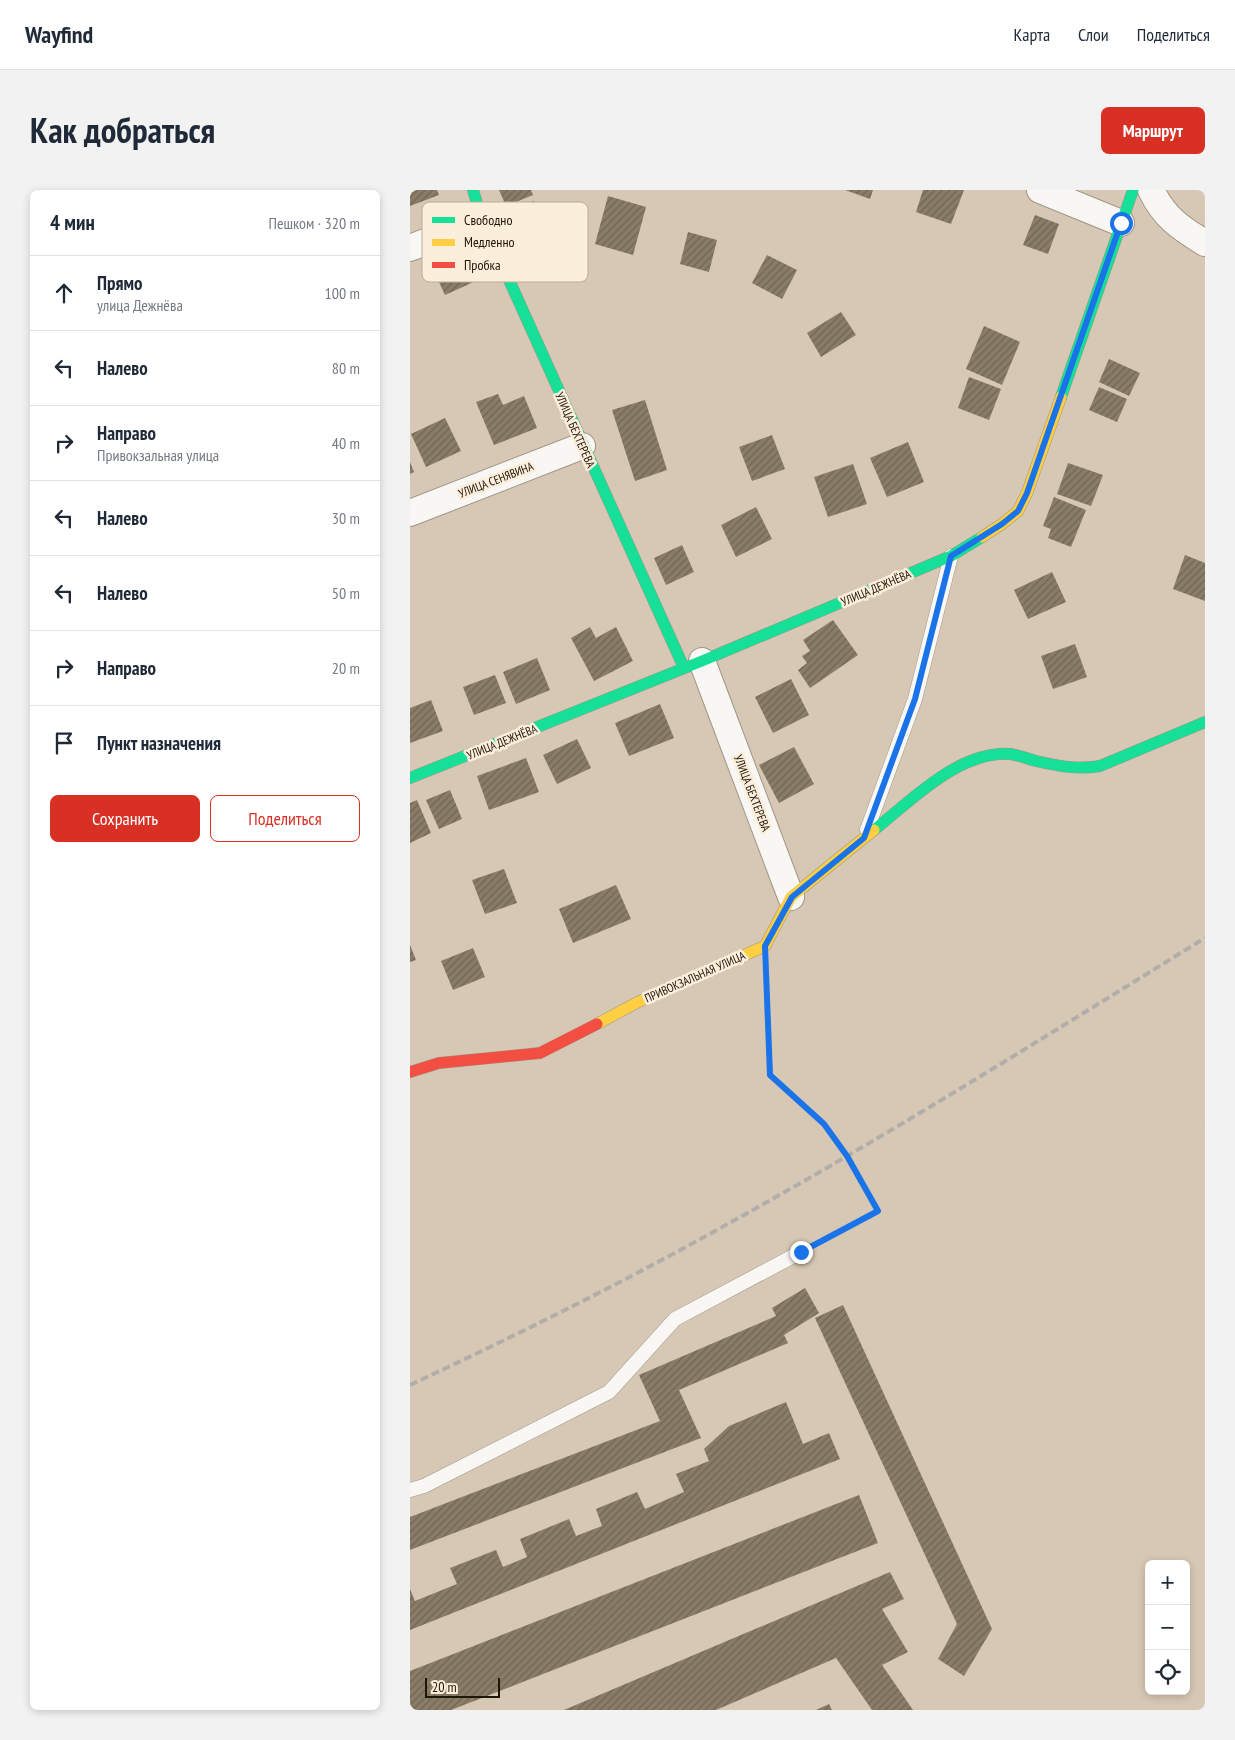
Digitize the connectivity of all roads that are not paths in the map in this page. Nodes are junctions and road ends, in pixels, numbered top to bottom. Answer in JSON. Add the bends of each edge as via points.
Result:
{"nodes":[{"id":1,"x":473,"y":190,"type":"edge"},
{"id":2,"x":1040,"y":190,"type":"edge"},
{"id":3,"x":1134,"y":190,"type":"edge"},
{"id":4,"x":1152,"y":190,"type":"edge"},
{"id":5,"x":477,"y":202,"type":"edge"},
{"id":6,"x":1121,"y":223,"type":"junction"},
{"id":7,"x":422,"y":243,"type":"edge"},
{"id":8,"x":1205,"y":243,"type":"edge"},
{"id":9,"x":410,"y":248,"type":"edge"},
{"id":10,"x":509,"y":282,"type":"edge"},
{"id":11,"x":582,"y":446,"type":"junction"},
{"id":12,"x":410,"y":513,"type":"edge"},
{"id":13,"x":951,"y":556,"type":"junction"},
{"id":14,"x":693,"y":665,"type":"junction"},
{"id":15,"x":1205,"y":722,"type":"edge"},
{"id":16,"x":410,"y":778,"type":"edge"},
{"id":17,"x":864,"y":838,"type":"junction"},
{"id":18,"x":792,"y":897,"type":"junction"},
{"id":19,"x":410,"y":1072,"type":"edge"},
{"id":20,"x":801,"y":1252,"type":"road end"},
{"id":21,"x":410,"y":1490,"type":"edge"}],
"edges":[{"from":1,"to":5,"type":"street","name":"УЛИЦА БЕХТЕРЕВА"},
{"from":2,"to":6,"type":"street"},
{"from":3,"to":6,"type":"street","name":"УЛИЦА ДЕЖНЁВА"},
{"from":4,"to":8,"type":"street","via":[[1161,208],[1182,229]]},
{"from":6,"to":13,"type":"street","name":"УЛИЦА ДЕЖНЁВА","via":[[1018,511]]},
{"from":7,"to":9,"type":"street"},
{"from":10,"to":11,"type":"street","name":"УЛИЦА БЕХТЕРЕВА"},
{"from":11,"to":12,"type":"street","name":"УЛИЦА СЕНЯВИНА"},
{"from":11,"to":14,"type":"street","name":"УЛИЦА БЕХТЕРЕВА"},
{"from":13,"to":14,"type":"street","name":"УЛИЦА ДЕЖНЁВА"},
{"from":13,"to":17,"type":"lane","via":[[915,699]]},
{"from":14,"to":16,"type":"street","name":"УЛИЦА ДЕЖНЁВА"},
{"from":14,"to":18,"type":"street","name":"УЛИЦА БЕХТЕРЕВА"},
{"from":15,"to":17,"type":"street","via":[[1100,766],[1084,769],[1052,765],[1011,754],[980,757],[943,776]]},
{"from":17,"to":18,"type":"street"},
{"from":18,"to":19,"type":"street","name":"ПРИВОКЗАЛЬНАЯ УЛИЦА","via":[[765,946],[638,1002],[540,1053],[439,1063]]},
{"from":20,"to":21,"type":"lane","via":[[675,1319],[609,1392],[424,1486]]}]}
